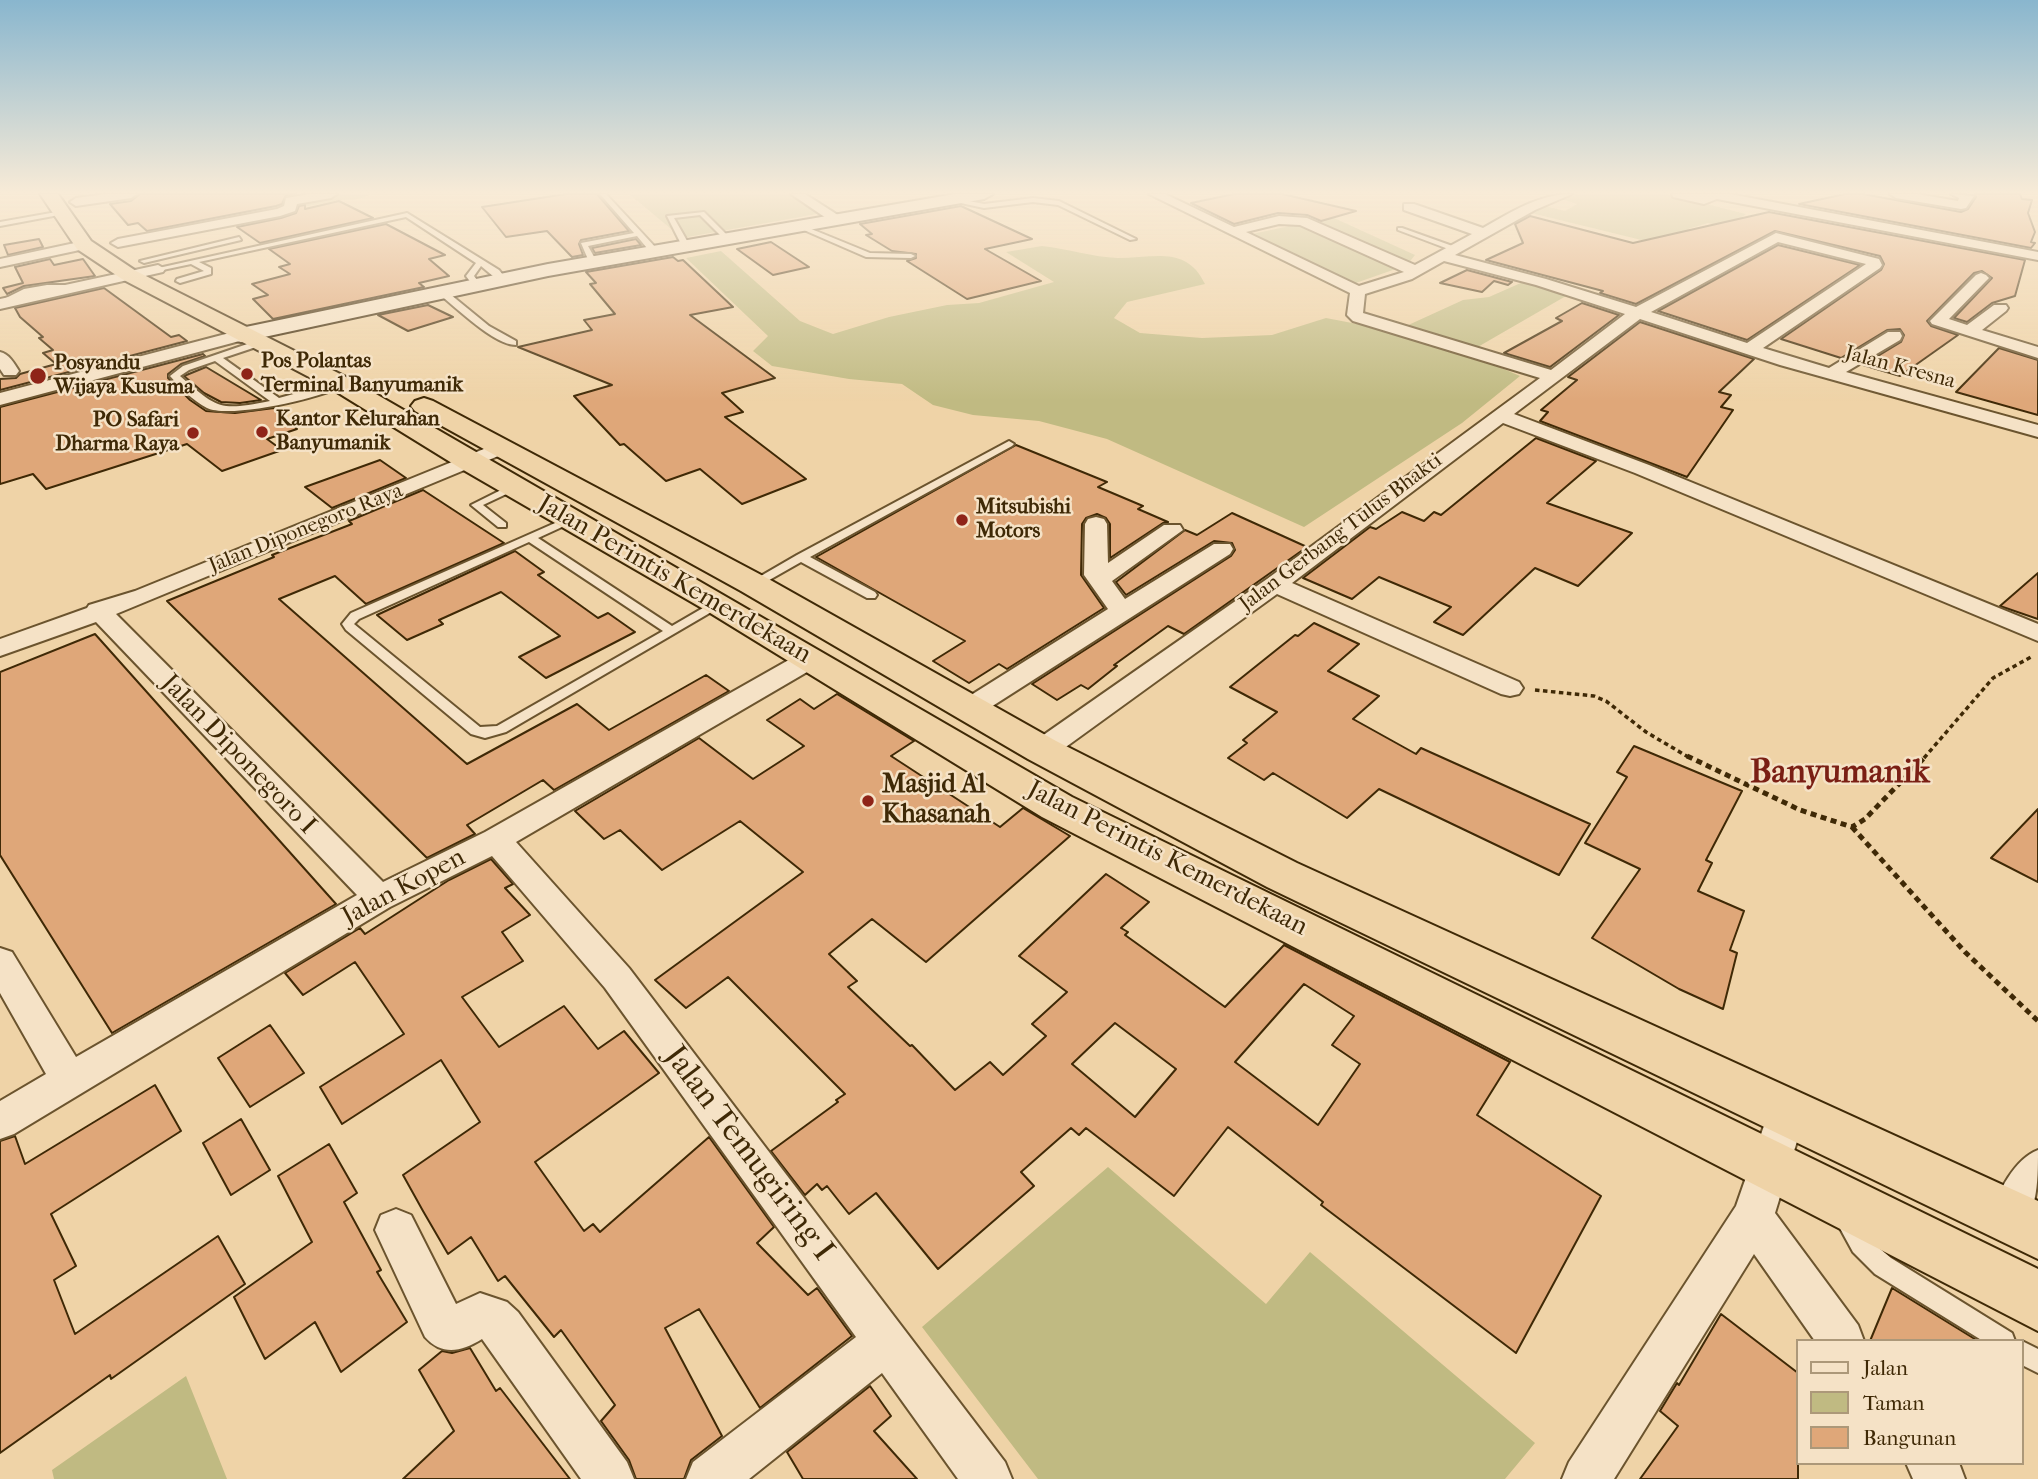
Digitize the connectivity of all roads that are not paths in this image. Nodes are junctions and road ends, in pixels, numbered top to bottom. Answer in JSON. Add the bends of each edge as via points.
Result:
{"nodes":[{"id":1,"x":131,"y":263,"type":"edge"},
{"id":2,"x":139,"y":263,"type":"edge"},
{"id":3,"x":160,"y":263,"type":"edge"},
{"id":4,"x":185,"y":263,"type":"edge"},
{"id":5,"x":196,"y":263,"type":"edge"},
{"id":6,"x":588,"y":263,"type":"edge"},
{"id":7,"x":1300,"y":263,"type":"edge"},
{"id":8,"x":1397,"y":263,"type":"edge"},
{"id":9,"x":1429,"y":263,"type":"edge"},
{"id":10,"x":1482,"y":263,"type":"edge"},
{"id":11,"x":1727,"y":263,"type":"edge"},
{"id":12,"x":1873,"y":263,"type":"edge"},
{"id":13,"x":480,"y":264,"type":"joint"},
{"id":14,"x":144,"y":268,"type":"junction"},
{"id":15,"x":1415,"y":271,"type":"junction"},
{"id":16,"x":1981,"y":278,"type":"dead end"},
{"id":17,"x":503,"y":280,"type":"junction"},
{"id":18,"x":180,"y":281,"type":"junction"},
{"id":19,"x":477,"y":285,"type":"junction"},
{"id":20,"x":1358,"y":291,"type":"junction"},
{"id":21,"x":442,"y":292,"type":"junction"},
{"id":22,"x":0,"y":304,"type":"edge"},
{"id":23,"x":2000,"y":308,"type":"dead end"},
{"id":24,"x":1639,"y":312,"type":"junction"},
{"id":25,"x":1970,"y":331,"type":"junction"},
{"id":26,"x":260,"y":333,"type":"junction"},
{"id":27,"x":1894,"y":337,"type":"dead end"},
{"id":28,"x":513,"y":343,"type":"dead end"},
{"id":29,"x":1750,"y":349,"type":"junction"},
{"id":30,"x":2037,"y":351,"type":"edge"},
{"id":31,"x":215,"y":357,"type":"junction"},
{"id":32,"x":1831,"y":374,"type":"junction"},
{"id":33,"x":1553,"y":376,"type":"junction"},
{"id":34,"x":341,"y":384,"type":"junction"},
{"id":35,"x":0,"y":399,"type":"edge"},
{"id":36,"x":278,"y":402,"type":"junction"},
{"id":37,"x":2037,"y":410,"type":"edge"},
{"id":38,"x":1499,"y":415,"type":"junction"},
{"id":39,"x":2006,"y":420,"type":"junction"},
{"id":40,"x":2038,"y":431,"type":"edge"},
{"id":41,"x":1009,"y":444,"type":"dead end"},
{"id":42,"x":496,"y":480,"type":"junction"},
{"id":43,"x":571,"y":519,"type":"junction"},
{"id":44,"x":1096,"y":524,"type":"dead end"},
{"id":45,"x":1172,"y":530,"type":"dead end"},
{"id":46,"x":531,"y":538,"type":"junction"},
{"id":47,"x":1222,"y":549,"type":"dead end"},
{"id":48,"x":801,"y":557,"type":"junction"},
{"id":49,"x":1098,"y":580,"type":"junction"},
{"id":50,"x":1275,"y":584,"type":"junction"},
{"id":51,"x":736,"y":594,"type":"junction"},
{"id":52,"x":871,"y":595,"type":"dead end"},
{"id":53,"x":1122,"y":611,"type":"junction"},
{"id":54,"x":100,"y":614,"type":"junction"},
{"id":55,"x":672,"y":631,"type":"junction"},
{"id":56,"x":2038,"y":634,"type":"edge"},
{"id":57,"x":0,"y":648,"type":"edge"},
{"id":58,"x":0,"y":659,"type":"edge"},
{"id":59,"x":810,"y":659,"type":"junction"},
{"id":60,"x":1510,"y":688,"type":"road end"},
{"id":61,"x":970,"y":709,"type":"junction"},
{"id":62,"x":1042,"y":750,"type":"junction"},
{"id":63,"x":496,"y":840,"type":"junction"},
{"id":64,"x":379,"y":898,"type":"junction"},
{"id":65,"x":0,"y":962,"type":"edge"},
{"id":66,"x":69,"y":1080,"type":"junction"},
{"id":67,"x":1787,"y":1112,"type":"junction"},
{"id":68,"x":0,"y":1121,"type":"edge"},
{"id":69,"x":1770,"y":1165,"type":"junction"},
{"id":70,"x":2038,"y":1169,"type":"edge"},
{"id":71,"x":1834,"y":1198,"type":"junction"},
{"id":72,"x":1753,"y":1217,"type":"junction"},
{"id":73,"x":2024,"y":1223,"type":"edge"},
{"id":74,"x":396,"y":1230,"type":"dead end"},
{"id":75,"x":2038,"y":1301,"type":"edge"},
{"id":76,"x":1841,"y":1339,"type":"edge"},
{"id":77,"x":2001,"y":1339,"type":"edge"},
{"id":78,"x":887,"y":1340,"type":"junction"},
{"id":79,"x":610,"y":1479,"type":"edge"},
{"id":80,"x":710,"y":1479,"type":"edge"},
{"id":81,"x":988,"y":1479,"type":"edge"},
{"id":82,"x":1587,"y":1479,"type":"edge"}],
"edges":[{"from":1,"to":14,"type":"highway"},
{"from":2,"to":14,"type":"highway"},
{"from":3,"to":14,"type":"lane"},
{"from":4,"to":14,"type":"lane"},
{"from":5,"to":18,"type":"lane","via":[[208,272]]},
{"from":6,"to":17,"type":"main road"},
{"from":7,"to":20,"type":"street"},
{"from":8,"to":15,"type":"street"},
{"from":9,"to":15,"type":"street"},
{"from":10,"to":24,"type":"street","name":"Jalan Kresna"},
{"from":11,"to":24,"type":"street","name":"Jalan Gerbang Tulus Bhakti"},
{"from":12,"to":29,"type":"street","name":"Jalan Gerbang Tulus Bhakti"},
{"from":13,"to":17,"type":"lane"},
{"from":13,"to":19,"type":"lane","via":[[470,276]]},
{"from":14,"to":18,"type":"highway"},
{"from":14,"to":22,"type":"street"},
{"from":14,"to":26,"type":"highway"},
{"from":15,"to":20,"type":"street"},
{"from":16,"to":25,"type":"street","via":[[1937,318]]},
{"from":17,"to":19,"type":"main road"},
{"from":18,"to":26,"type":"highway"},
{"from":19,"to":21,"type":"main road"},
{"from":20,"to":33,"type":"street","via":[[1355,315],[1359,318]]},
{"from":21,"to":26,"type":"main road"},
{"from":21,"to":28,"type":"lane","via":[[486,328]]},
{"from":23,"to":25,"type":"street"},
{"from":24,"to":29,"type":"street","name":"Jalan Kresna"},
{"from":24,"to":33,"type":"street","name":"Jalan Gerbang Tulus Bhakti"},
{"from":25,"to":30,"type":"street"},
{"from":26,"to":31,"type":"lane"},
{"from":26,"to":34,"type":"highway","name":"Jalan Perintis Kemerdekaan"},
{"from":26,"to":35,"type":"street"},
{"from":26,"to":42,"type":"highway","name":"Jalan Perintis Kemerdekaan","via":[[326,353]]},
{"from":27,"to":32,"type":"street"},
{"from":29,"to":32,"type":"street","name":"Jalan Kresna"},
{"from":31,"to":36,"type":"lane"},
{"from":31,"to":36,"type":"lane","via":[[173,376],[213,407]]},
{"from":32,"to":39,"type":"street","name":"Jalan Kresna"},
{"from":33,"to":38,"type":"street","name":"Jalan Gerbang Tulus Bhakti"},
{"from":34,"to":36,"type":"lane"},
{"from":34,"to":42,"type":"highway","name":"Jalan Perintis Kemerdekaan"},
{"from":37,"to":39,"type":"street"},
{"from":38,"to":50,"type":"street","name":"Jalan Gerbang Tulus Bhakti"},
{"from":38,"to":56,"type":"street","via":[[1642,469]]},
{"from":39,"to":40,"type":"street","name":"Jalan Kresna"},
{"from":41,"to":48,"type":"lane"},
{"from":42,"to":43,"type":"highway","name":"Jalan Perintis Kemerdekaan"},
{"from":42,"to":51,"type":"highway","name":"Jalan Perintis Kemerdekaan"},
{"from":42,"to":54,"type":"street","name":"Jalan Diponegoro Raya"},
{"from":43,"to":46,"type":"lane"},
{"from":43,"to":51,"type":"highway","name":"Jalan Perintis Kemerdekaan"},
{"from":44,"to":49,"type":"street"},
{"from":45,"to":49,"type":"street"},
{"from":46,"to":55,"type":"lane"},
{"from":46,"to":55,"type":"lane","via":[[355,616],[348,624],[476,731],[485,733],[501,729]]},
{"from":47,"to":53,"type":"street"},
{"from":48,"to":51,"type":"lane"},
{"from":48,"to":52,"type":"lane"},
{"from":49,"to":53,"type":"street"},
{"from":50,"to":60,"type":"street"},
{"from":50,"to":62,"type":"street","name":"Jalan Gerbang Tulus Bhakti"},
{"from":51,"to":55,"type":"lane"},
{"from":51,"to":59,"type":"highway","name":"Jalan Perintis Kemerdekaan"},
{"from":51,"to":61,"type":"highway","name":"Jalan Perintis Kemerdekaan"},
{"from":53,"to":61,"type":"street"},
{"from":54,"to":57,"type":"street","name":"Jalan Diponegoro Raya"},
{"from":54,"to":58,"type":"street","name":"Jalan Diponegoro Raya"},
{"from":54,"to":64,"type":"street","name":"Jalan Diponegoro I"},
{"from":59,"to":63,"type":"street","name":"Jalan Kopen"},
{"from":59,"to":69,"type":"highway","name":"Jalan Perintis Kemerdekaan","via":[[1058,807]]},
{"from":61,"to":62,"type":"highway","name":"Jalan Perintis Kemerdekaan"},
{"from":62,"to":67,"type":"highway","name":"Jalan Perintis Kemerdekaan","via":[[1282,875]]},
{"from":63,"to":64,"type":"street","name":"Jalan Kopen"},
{"from":63,"to":78,"type":"street","name":"Jalan Temugiring I","via":[[617,978]]},
{"from":64,"to":66,"type":"street","name":"Jalan Kopen"},
{"from":65,"to":66,"type":"street"},
{"from":66,"to":68,"type":"street","name":"Jalan Kopen"},
{"from":67,"to":69,"type":"street"},
{"from":67,"to":73,"type":"highway","name":"Jalan Perintis Kemerdekaan"},
{"from":69,"to":71,"type":"highway","name":"Jalan Perintis Kemerdekaan"},
{"from":69,"to":72,"type":"street"},
{"from":70,"to":73,"type":"street"},
{"from":71,"to":75,"type":"highway","name":"Jalan Perintis Kemerdekaan"},
{"from":71,"to":77,"type":"lane","via":[[1860,1245],[1883,1266]]},
{"from":72,"to":76,"type":"street"},
{"from":72,"to":82,"type":"street"},
{"from":74,"to":79,"type":"street","via":[[441,1321],[448,1329],[457,1329],[480,1315],[502,1328]]},
{"from":78,"to":80,"type":"street"},
{"from":78,"to":81,"type":"street","name":"Jalan Temugiring I"}]}
